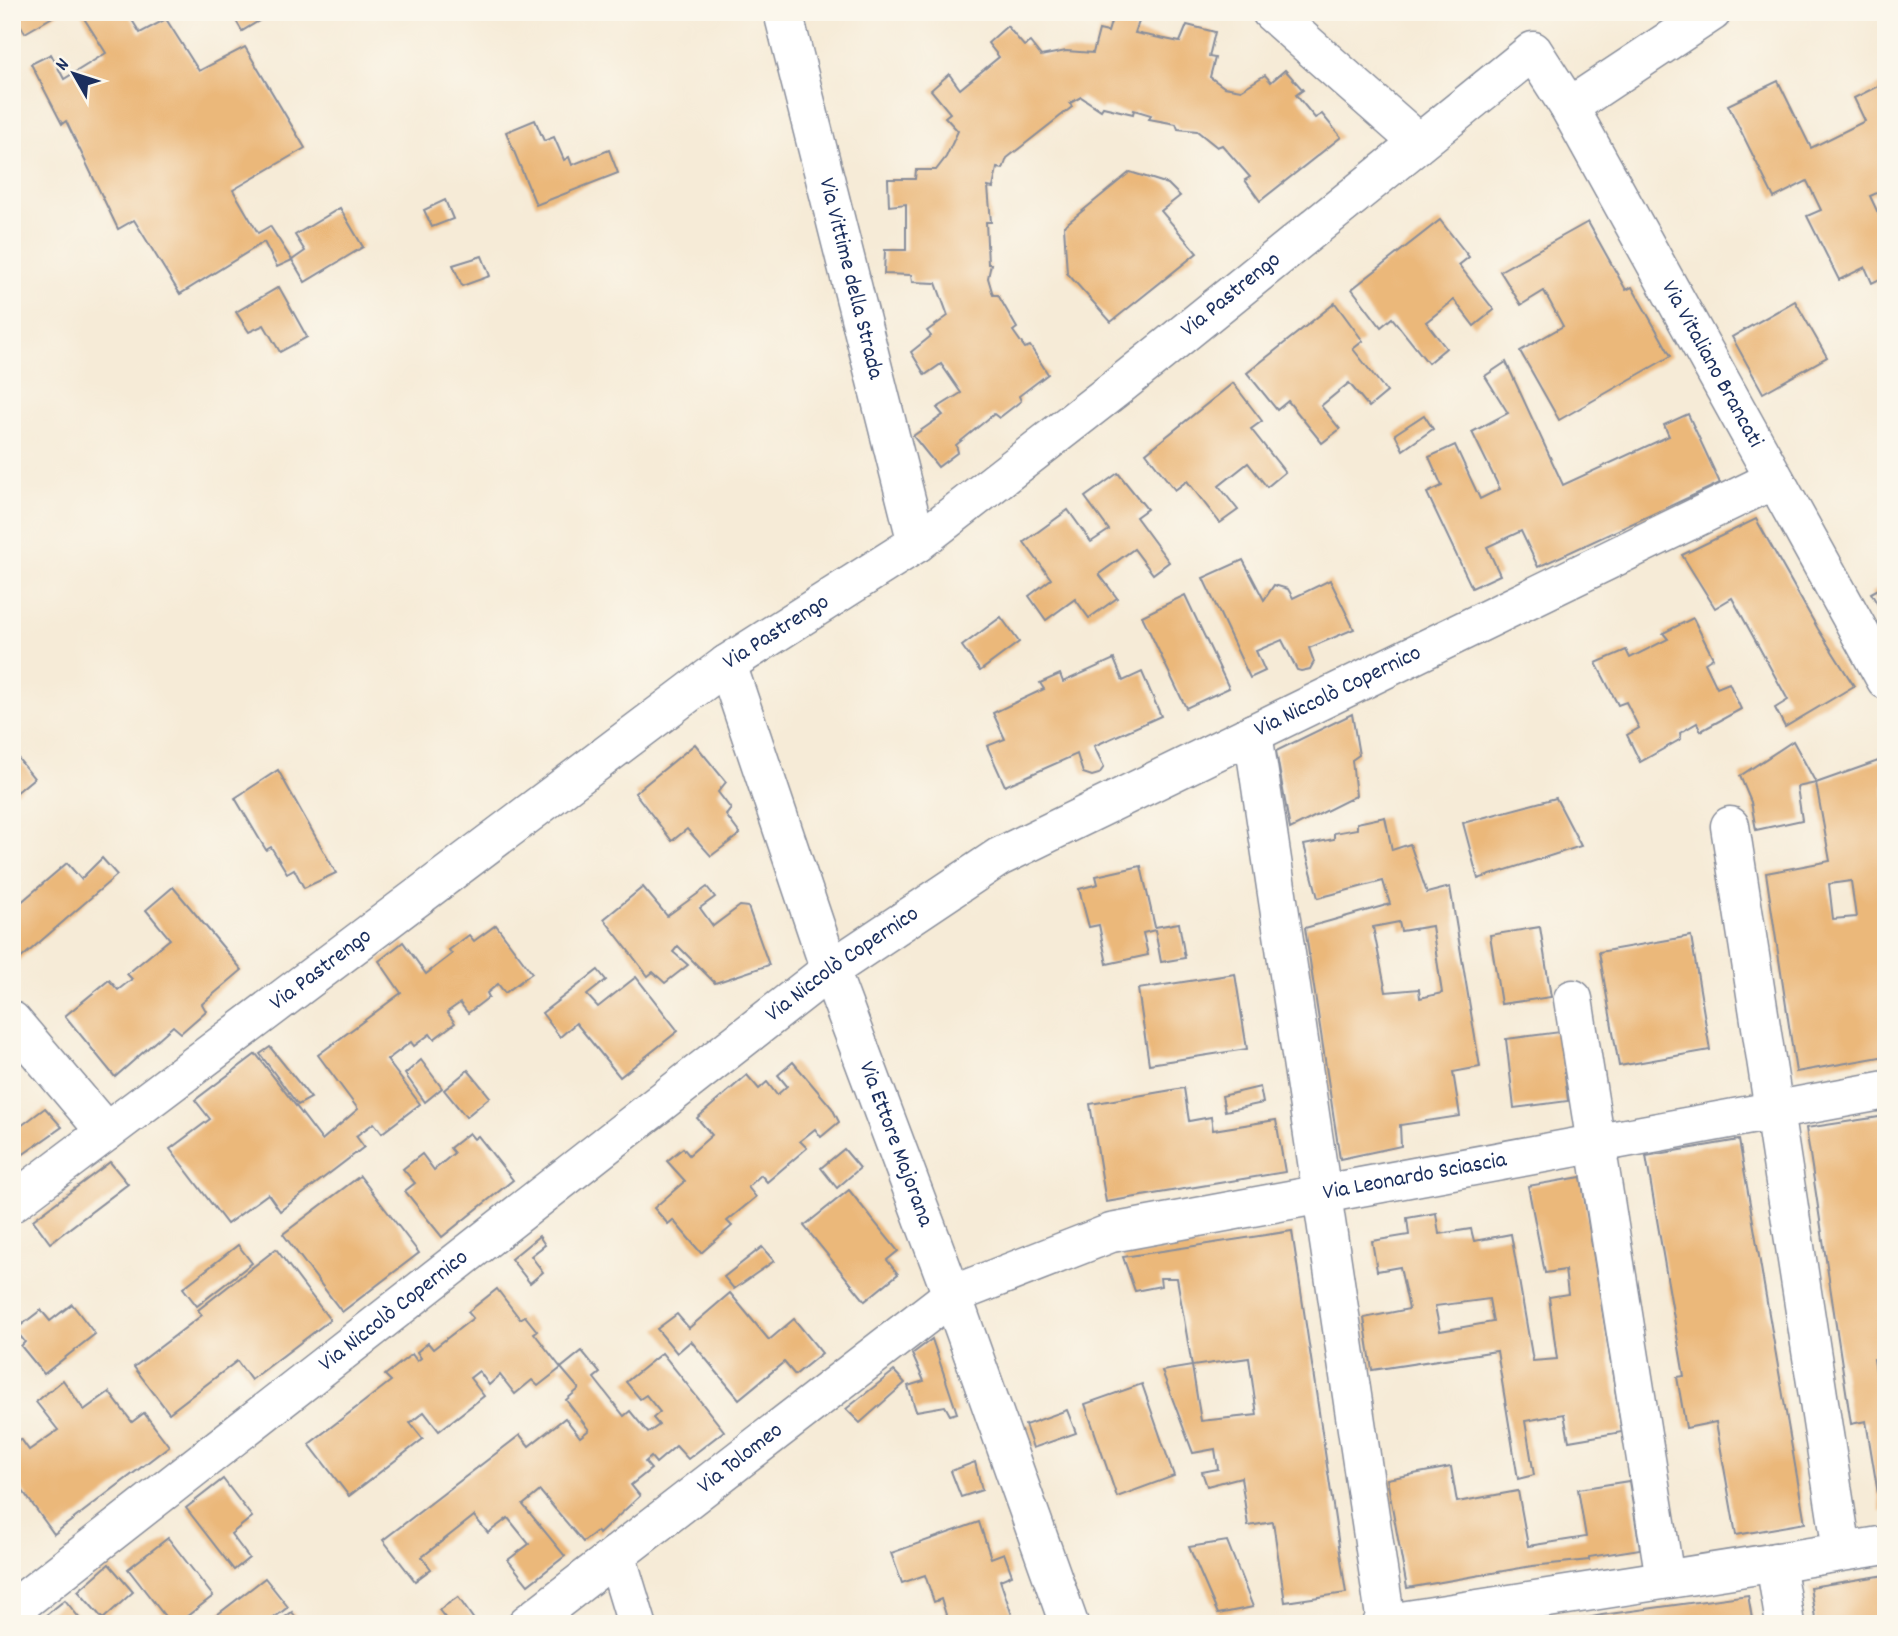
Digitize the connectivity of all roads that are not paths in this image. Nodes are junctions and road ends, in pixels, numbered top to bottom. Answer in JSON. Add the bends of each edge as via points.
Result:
{"nodes":[{"id":1,"x":783,"y":12,"type":"edge"},
{"id":2,"x":1271,"y":12,"type":"edge"},
{"id":3,"x":1712,"y":12,"type":"edge"},
{"id":4,"x":1533,"y":51,"type":"joint"},
{"id":5,"x":1569,"y":107,"type":"junction"},
{"id":6,"x":1417,"y":141,"type":"junction"},
{"id":7,"x":1773,"y":480,"type":"junction"},
{"id":8,"x":918,"y":543,"type":"junction"},
{"id":9,"x":727,"y":664,"type":"junction"},
{"id":10,"x":1886,"y":680,"type":"edge"},
{"id":11,"x":1253,"y":733,"type":"junction"},
{"id":12,"x":1730,"y":826,"type":"dead end"},
{"id":13,"x":830,"y":971,"type":"junction"},
{"id":14,"x":1573,"y":999,"type":"dead end"},
{"id":15,"x":12,"y":1021,"type":"edge"},
{"id":16,"x":1886,"y":1090,"type":"edge"},
{"id":17,"x":1776,"y":1110,"type":"junction"},
{"id":18,"x":106,"y":1132,"type":"junction"},
{"id":19,"x":1596,"y":1143,"type":"junction"},
{"id":20,"x":1322,"y":1195,"type":"junction"},
{"id":21,"x":12,"y":1203,"type":"edge"},
{"id":22,"x":952,"y":1294,"type":"junction"},
{"id":23,"x":1886,"y":1545,"type":"edge"},
{"id":24,"x":1842,"y":1551,"type":"junction"},
{"id":25,"x":616,"y":1555,"type":"junction"},
{"id":26,"x":1775,"y":1562,"type":"junction"},
{"id":27,"x":1665,"y":1579,"type":"junction"},
{"id":28,"x":12,"y":1609,"type":"edge"},
{"id":29,"x":1450,"y":1618,"type":"edge"},
{"id":30,"x":1384,"y":1623,"type":"edge"},
{"id":31,"x":527,"y":1624,"type":"edge"},
{"id":32,"x":637,"y":1624,"type":"edge"},
{"id":33,"x":1069,"y":1624,"type":"edge"},
{"id":34,"x":1785,"y":1624,"type":"edge"}],
"edges":[{"from":1,"to":8,"type":"street","name":"Via Vittime della Strada"},
{"from":2,"to":6,"type":"street"},
{"from":3,"to":5,"type":"street"},
{"from":4,"to":5,"type":"street","name":"Via Vitaliano Brancati"},
{"from":4,"to":6,"type":"street","name":"Via Pastrengo"},
{"from":5,"to":7,"type":"street","name":"Via Vitaliano Brancati"},
{"from":6,"to":8,"type":"street","name":"Via Pastrengo","via":[[1120,385]]},
{"from":7,"to":10,"type":"street","name":"Via Vitaliano Brancati"},
{"from":7,"to":11,"type":"street","name":"Via Niccolò Copernico"},
{"from":8,"to":9,"type":"street","name":"Via Pastrengo"},
{"from":9,"to":13,"type":"street","name":"Via Ettore Majorana"},
{"from":9,"to":18,"type":"street","name":"Via Pastrengo"},
{"from":11,"to":13,"type":"street","name":"Via Niccolò Copernico","via":[[999,857]]},
{"from":11,"to":20,"type":"street"},
{"from":12,"to":17,"type":"street"},
{"from":13,"to":22,"type":"street","name":"Via Ettore Majorana"},
{"from":13,"to":28,"type":"street","name":"Via Niccolò Copernico"},
{"from":14,"to":19,"type":"street"},
{"from":15,"to":18,"type":"street"},
{"from":16,"to":17,"type":"street","name":"Via Leonardo Sciascia"},
{"from":17,"to":19,"type":"street","name":"Via Leonardo Sciascia"},
{"from":17,"to":24,"type":"street"},
{"from":18,"to":21,"type":"street","name":"Via Pastrengo"},
{"from":19,"to":20,"type":"street","name":"Via Leonardo Sciascia"},
{"from":19,"to":27,"type":"street"},
{"from":20,"to":22,"type":"street","name":"Via Leonardo Sciascia","via":[[1111,1233]]},
{"from":20,"to":30,"type":"street"},
{"from":22,"to":25,"type":"street","name":"Via Tolomeo"},
{"from":22,"to":33,"type":"street","name":"Via Ettore Majorana"},
{"from":23,"to":24,"type":"street"},
{"from":24,"to":26,"type":"street"},
{"from":25,"to":31,"type":"street","name":"Via Tolomeo"},
{"from":25,"to":32,"type":"street"},
{"from":26,"to":27,"type":"street"},
{"from":26,"to":34,"type":"street"},
{"from":27,"to":29,"type":"street"},
{"from":29,"to":30,"type":"street"}]}
